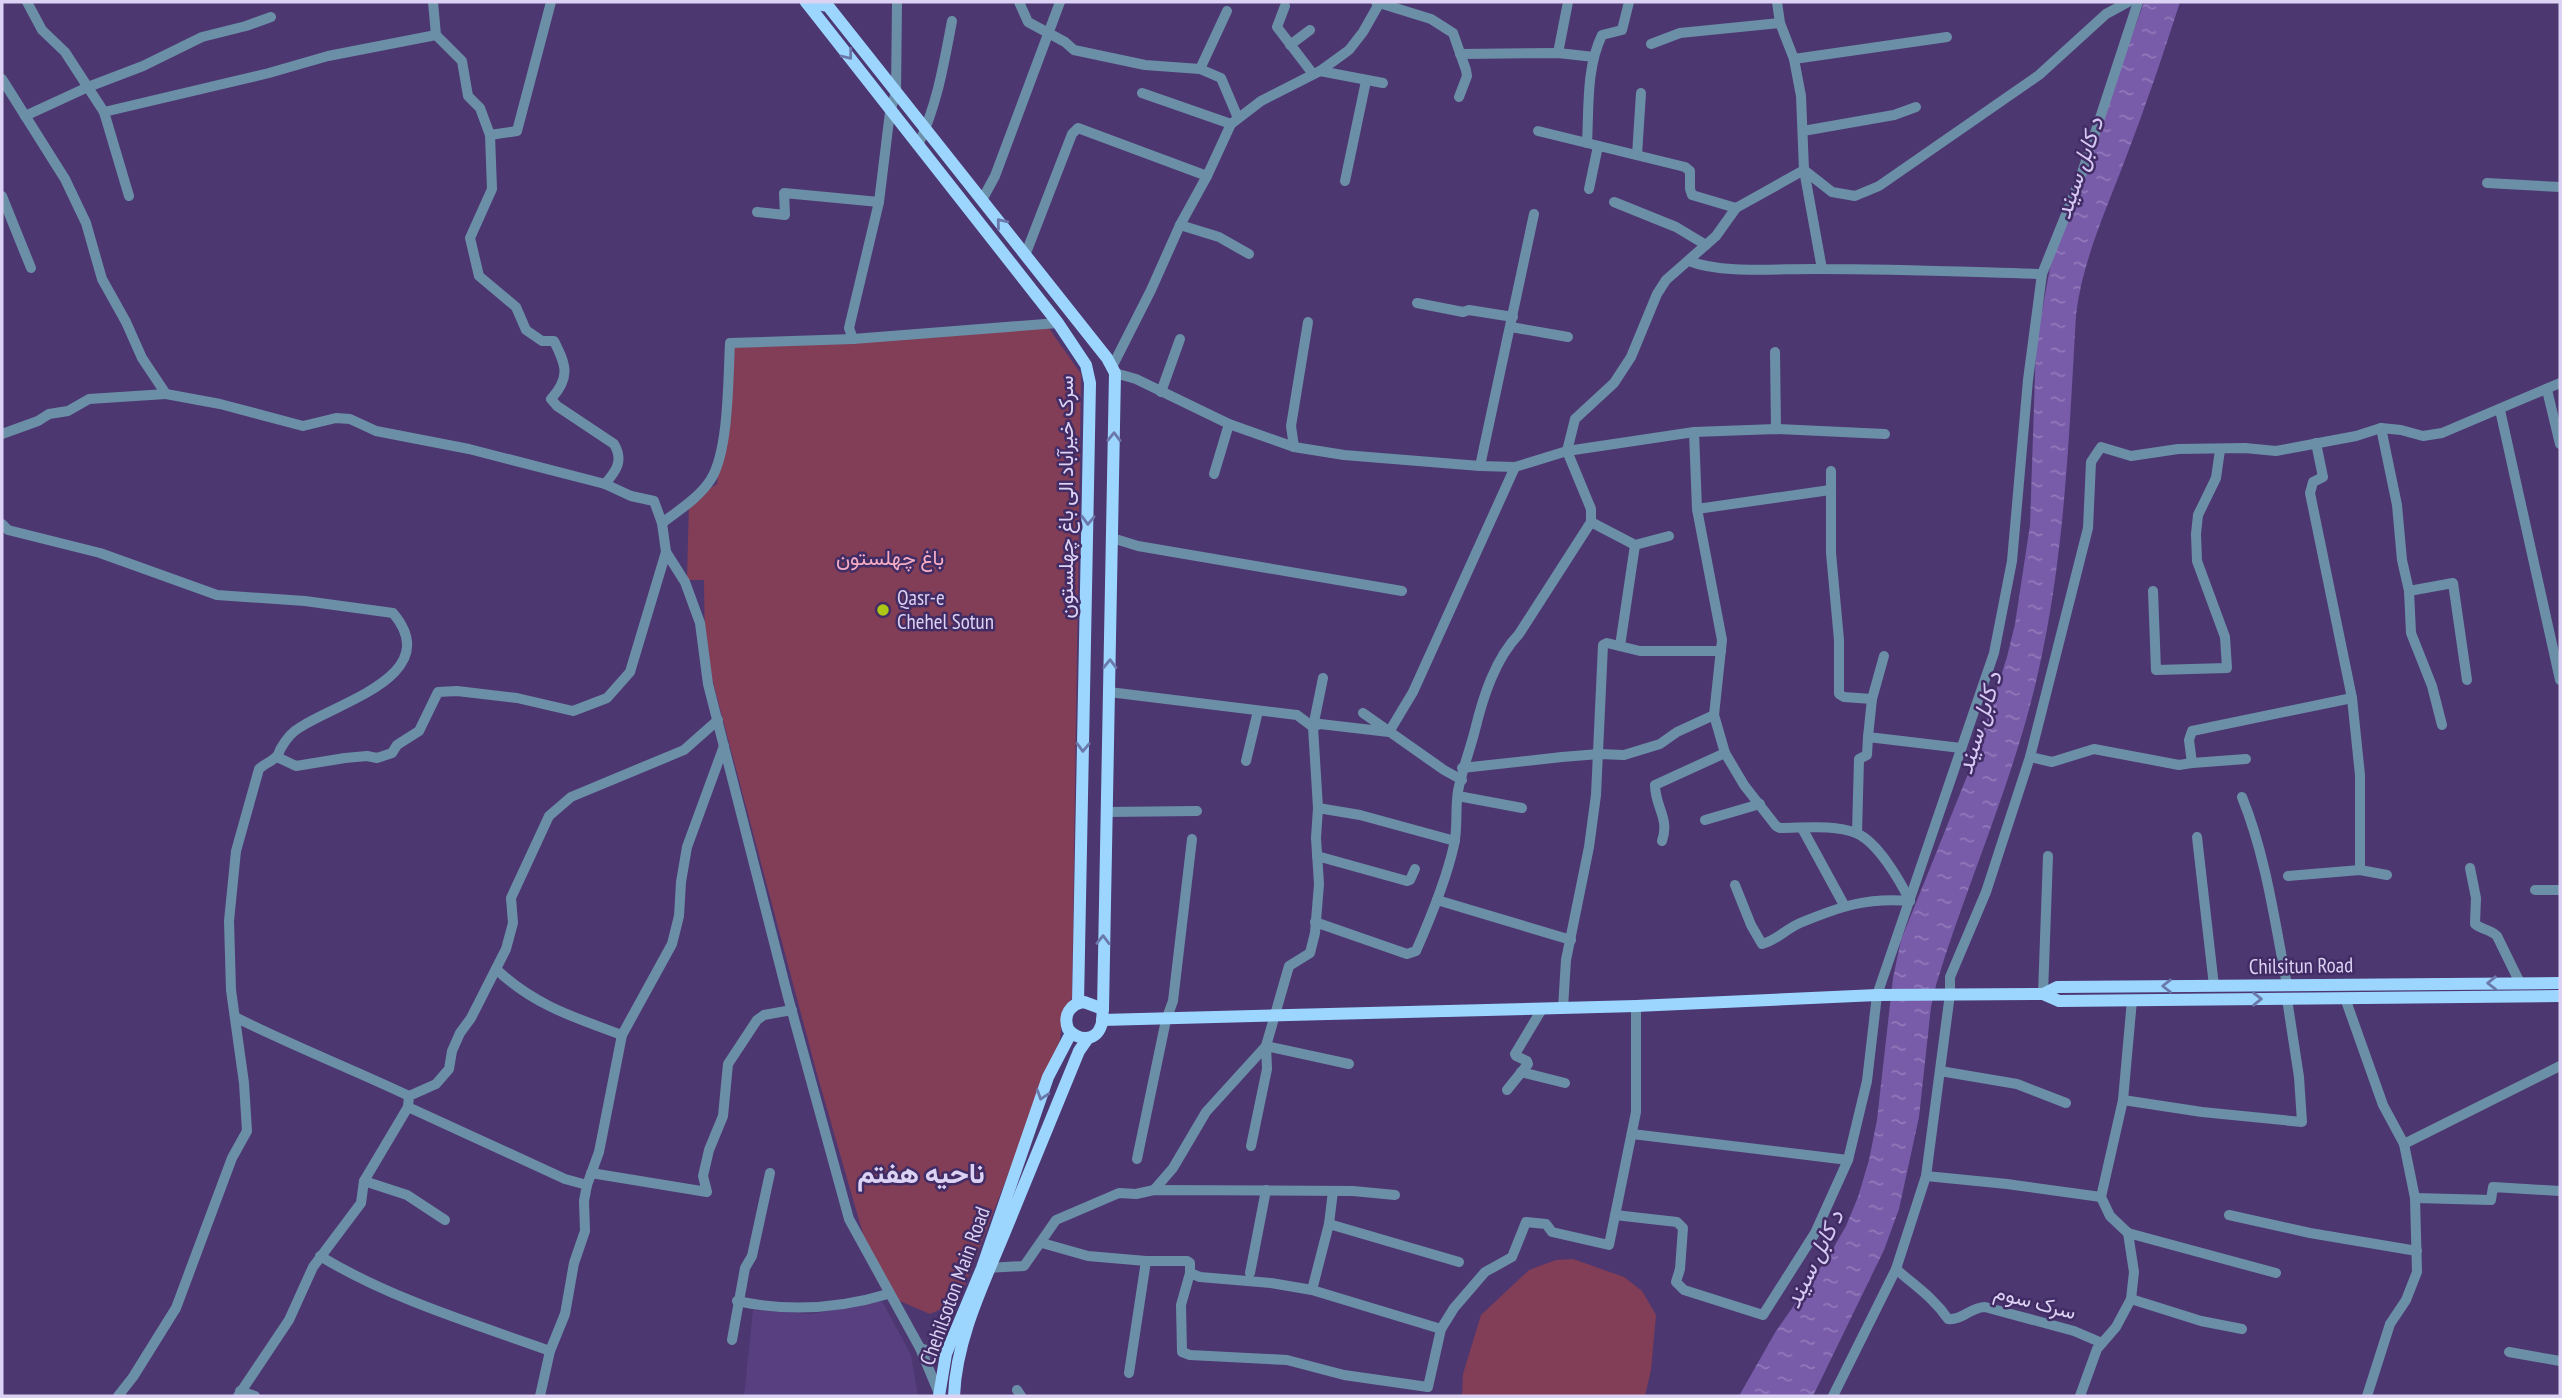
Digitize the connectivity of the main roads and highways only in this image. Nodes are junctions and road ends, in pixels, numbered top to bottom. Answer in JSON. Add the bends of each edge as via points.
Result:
{"nodes":[{"id":1,"x":806,"y":2,"type":"edge"},
{"id":2,"x":2560,"y":983,"type":"edge"},
{"id":3,"x":2043,"y":994,"type":"junction"},
{"id":4,"x":2560,"y":996,"type":"edge"},
{"id":5,"x":1078,"y":1003,"type":"junction"},
{"id":6,"x":1102,"y":1015,"type":"junction"},
{"id":7,"x":1071,"y":1033,"type":"junction"},
{"id":8,"x":1088,"y":1038,"type":"junction"},
{"id":9,"x":986,"y":1268,"type":"junction"},
{"id":10,"x":939,"y":1394,"type":"edge"},
{"id":11,"x":954,"y":1396,"type":"edge"}],
"edges":[{"from":1,"to":5,"type":"main road","name":"سرک خیرآباد الی باغ چهلستون","one_way":true,"via":[[1086,365],[1090,383]]},
{"from":6,"to":1,"type":"main road","one_way":true,"via":[[1114,370],[828,6]]},
{"from":2,"to":3,"type":"main road","name":"Chilsitun Road","one_way":true,"via":[[2057,987]]},
{"from":3,"to":4,"type":"main road","name":"Chilsitun Road","one_way":true,"via":[[2059,1000]]},
{"from":3,"to":6,"type":"main road","name":"Chilsitun Road","via":[[1881,995],[1166,1020]]},
{"from":5,"to":6,"type":"main road","via":[[1090,1003]]},
{"from":5,"to":7,"type":"main road","via":[[1066,1017]]},
{"from":6,"to":8,"type":"main road","via":[[1098,1032]]},
{"from":7,"to":8,"type":"main road"},
{"from":7,"to":9,"type":"main road","name":"Chehilsoton Main Road","one_way":true,"via":[[1048,1077]]},
{"from":8,"to":9,"type":"main road","name":"Chehilsoton Main Road"},
{"from":9,"to":10,"type":"main road","name":"Chehilsoton Main Road","via":[[947,1353]]},
{"from":9,"to":11,"type":"main road","name":"Chehilsoton Main Road","via":[[964,1339]]}]}
